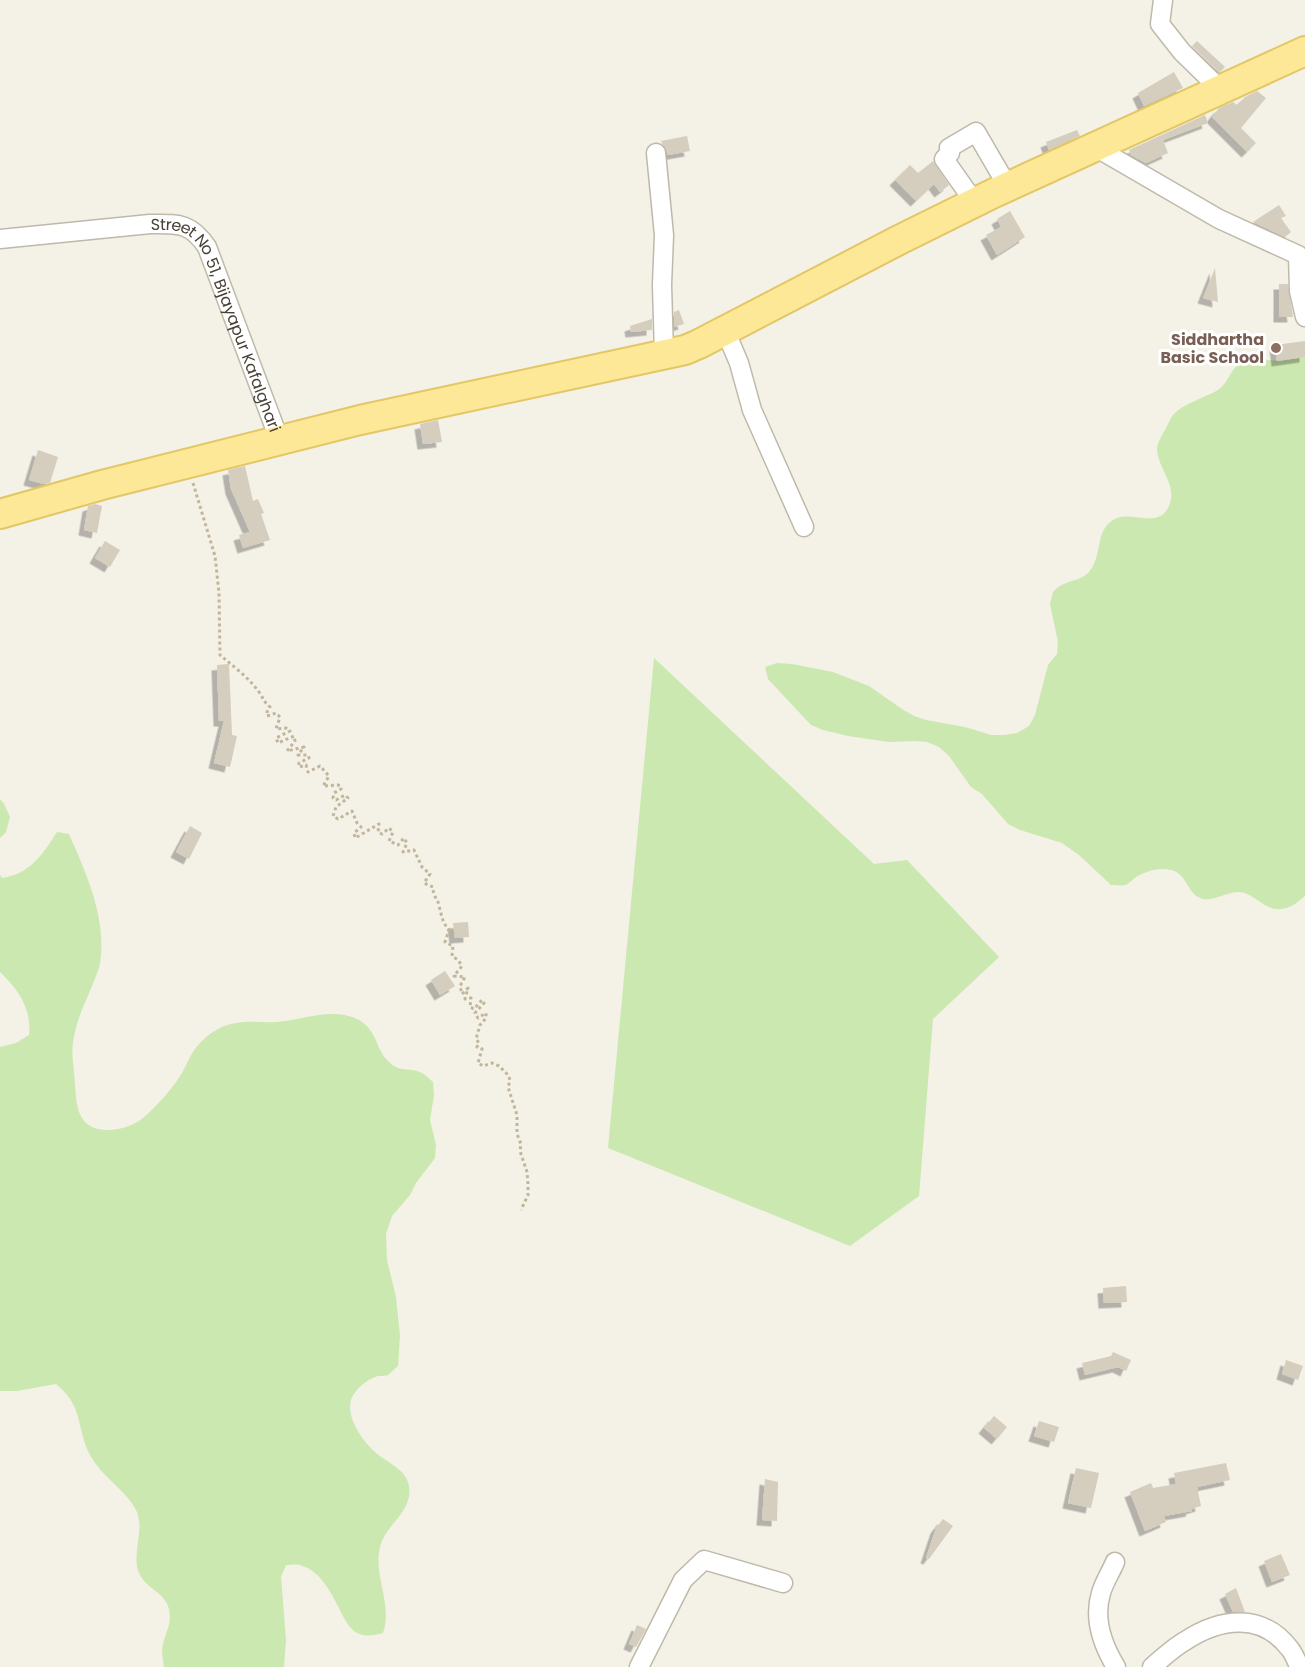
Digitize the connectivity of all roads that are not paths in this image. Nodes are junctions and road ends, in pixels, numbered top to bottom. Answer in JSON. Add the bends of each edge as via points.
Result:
{"nodes":[{"id":1,"x":1163,"y":0,"type":"edge"},
{"id":2,"x":1305,"y":51,"type":"edge"},
{"id":3,"x":1221,"y":90,"type":"junction"},
{"id":4,"x":1095,"y":147,"type":"junction"},
{"id":5,"x":656,"y":153,"type":"dead end"},
{"id":6,"x":1008,"y":187,"type":"junction"},
{"id":7,"x":975,"y":203,"type":"junction"},
{"id":8,"x":0,"y":239,"type":"edge"},
{"id":9,"x":1305,"y":317,"type":"edge"},
{"id":10,"x":725,"y":330,"type":"junction"},
{"id":11,"x":664,"y":354,"type":"junction"},
{"id":12,"x":279,"y":439,"type":"junction"},
{"id":13,"x":0,"y":514,"type":"edge"},
{"id":14,"x":804,"y":527,"type":"dead end"},
{"id":15,"x":1115,"y":1562,"type":"dead end"},
{"id":16,"x":783,"y":1583,"type":"dead end"},
{"id":17,"x":1301,"y":1665,"type":"edge"},
{"id":18,"x":639,"y":1667,"type":"edge"},
{"id":19,"x":1116,"y":1667,"type":"edge"},
{"id":20,"x":1152,"y":1667,"type":"edge"}],
"edges":[{"from":1,"to":3,"type":"street","via":[[1160,24]]},
{"from":2,"to":3,"type":"main road"},
{"from":3,"to":4,"type":"main road"},
{"from":4,"to":6,"type":"main road"},
{"from":4,"to":9,"type":"street","via":[[1219,219],[1298,255],[1299,291]]},
{"from":5,"to":11,"type":"street","via":[[664,235]]},
{"from":6,"to":7,"type":"main road"},
{"from":6,"to":7,"type":"street","via":[[976,132],[949,148],[944,159]]},
{"from":7,"to":10,"type":"main road"},
{"from":8,"to":12,"type":"street","name":"Street No 51, Bijayapur Kafalghari","via":[[150,224],[186,227],[199,235],[207,247]]},
{"from":10,"to":11,"type":"main road","via":[[692,347]]},
{"from":10,"to":14,"type":"street","via":[[752,410]]},
{"from":11,"to":12,"type":"main road"},
{"from":12,"to":13,"type":"main road"},
{"from":15,"to":19,"type":"street","via":[[1101,1592],[1098,1622],[1107,1653]]},
{"from":16,"to":18,"type":"street","via":[[704,1560],[683,1580]]},
{"from":17,"to":20,"type":"street","via":[[1275,1635],[1244,1621],[1209,1628],[1184,1641]]}]}
